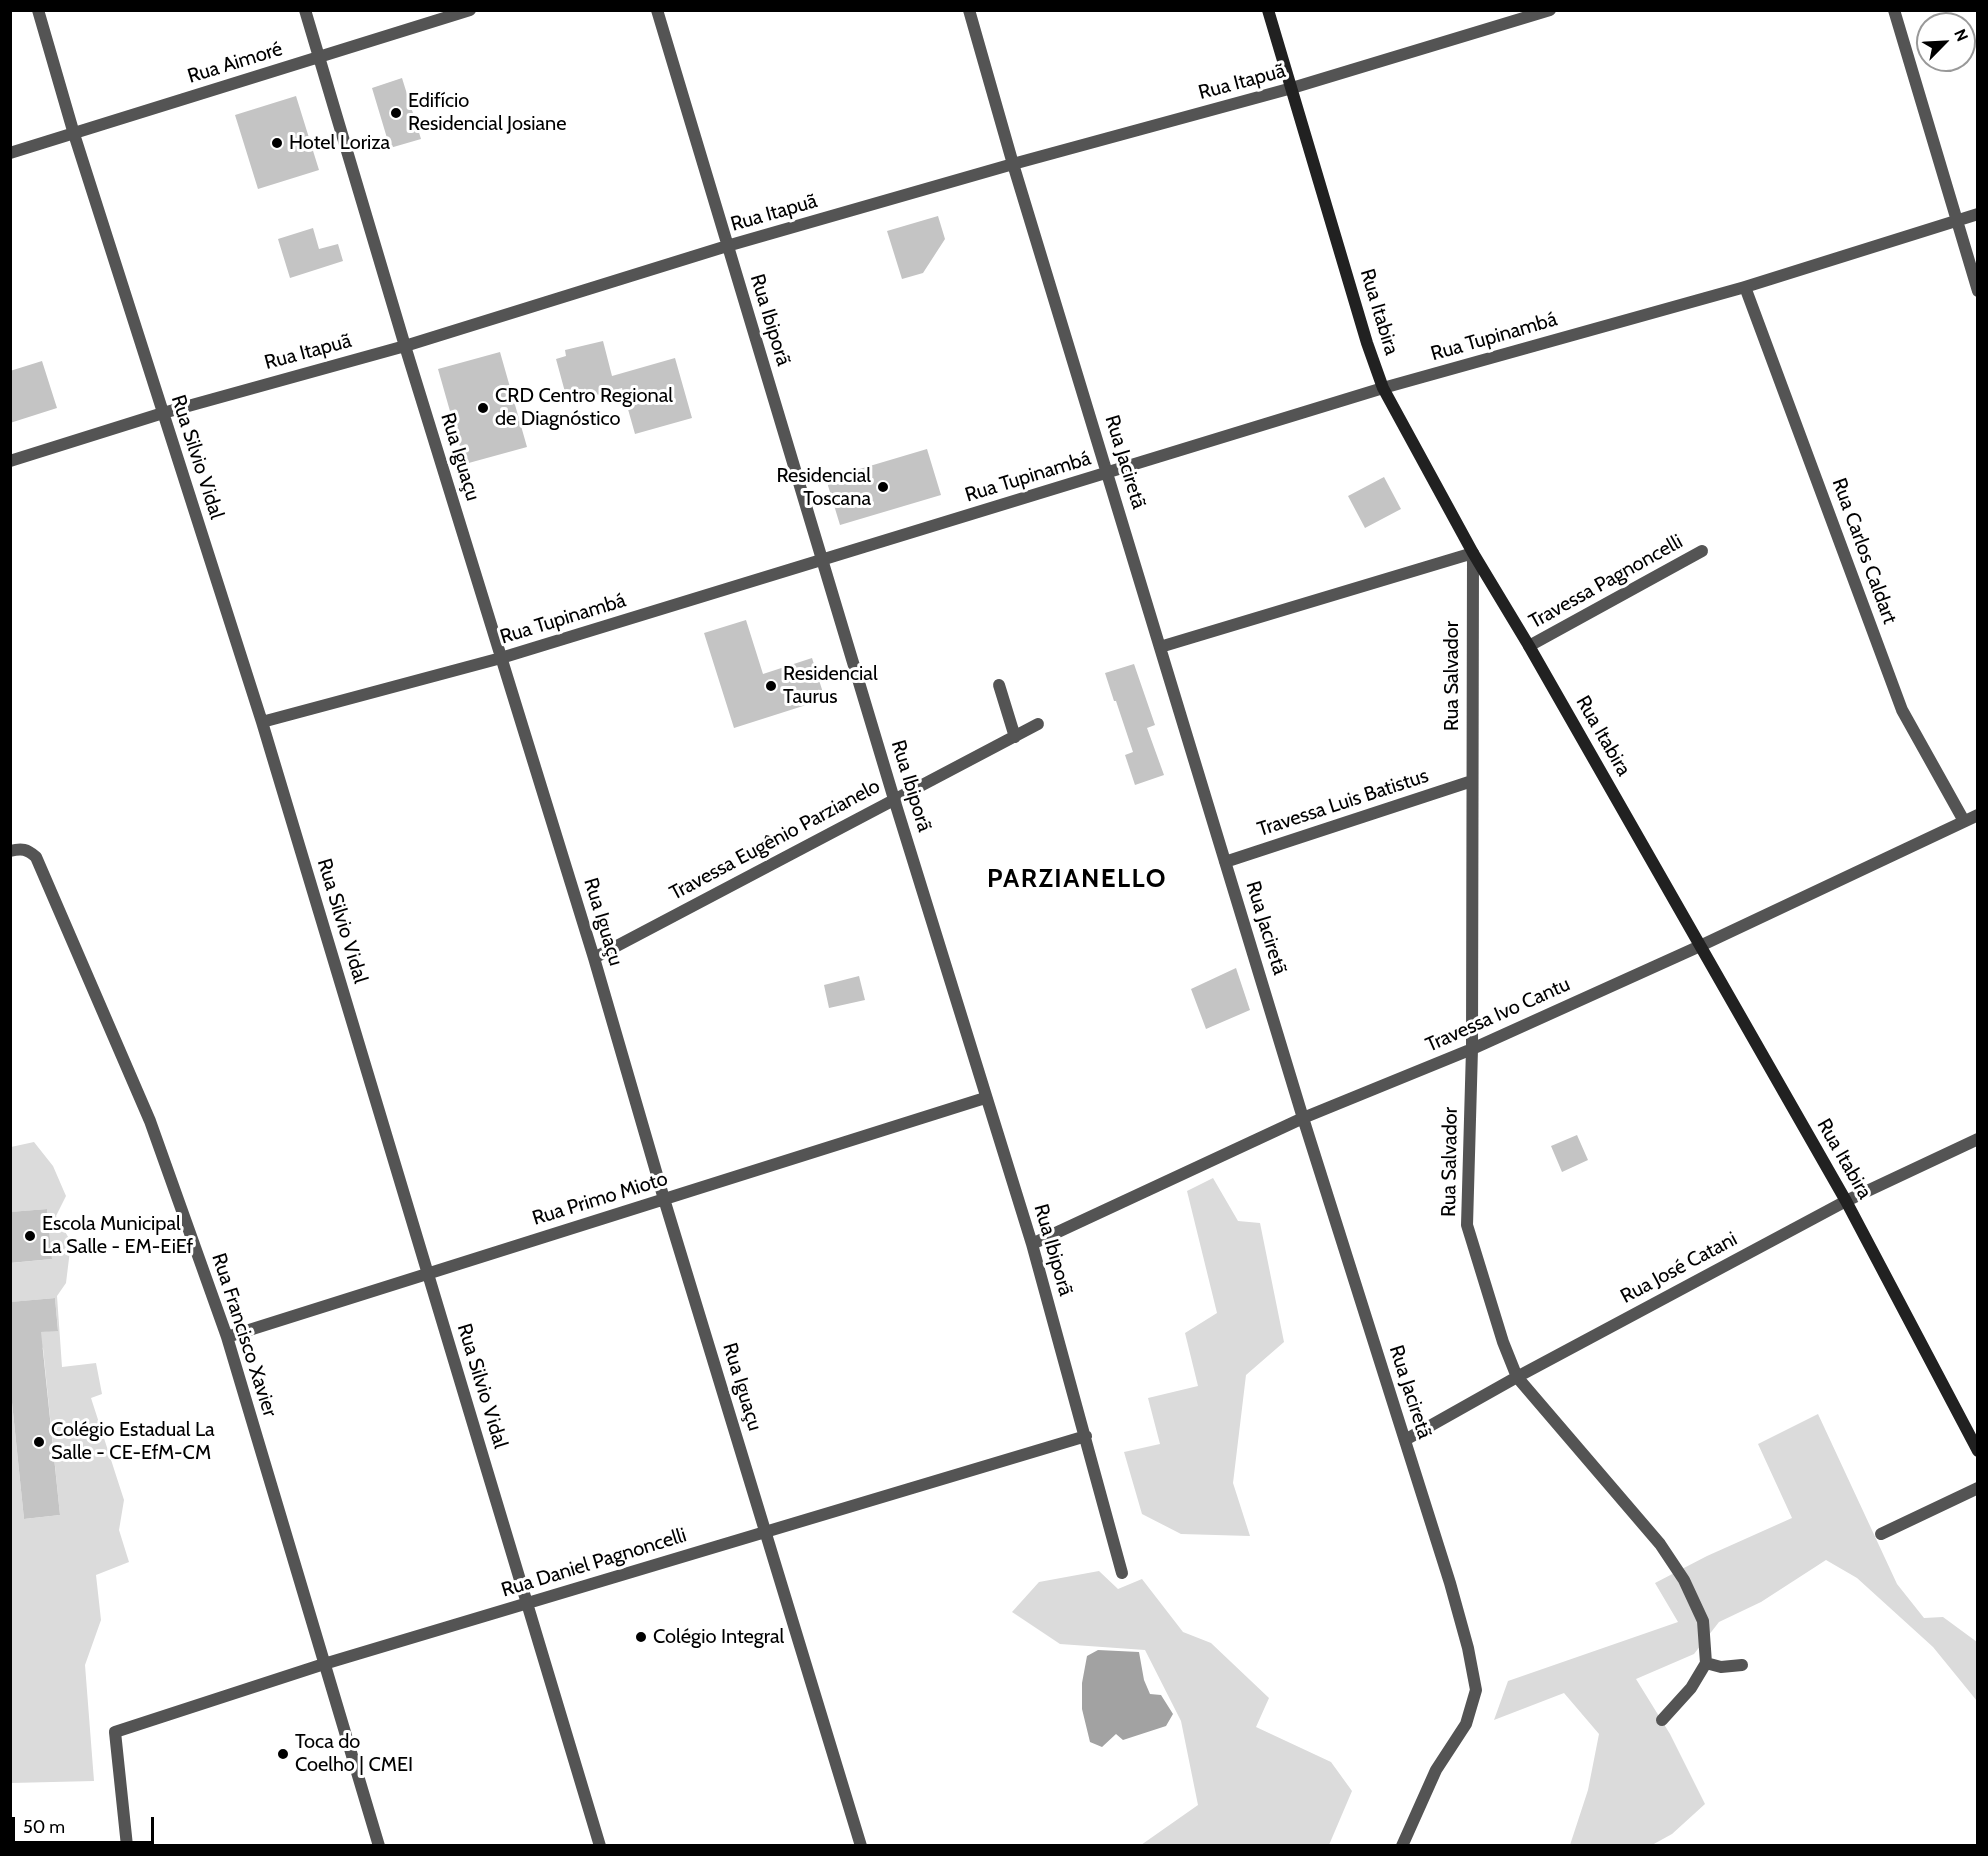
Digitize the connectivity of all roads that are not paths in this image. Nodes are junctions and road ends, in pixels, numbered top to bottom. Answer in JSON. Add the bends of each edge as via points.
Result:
{"nodes":[{"id":1,"x":38,"y":10,"type":"edge"},
{"id":2,"x":305,"y":10,"type":"edge"},
{"id":3,"x":470,"y":10,"type":"edge"},
{"id":4,"x":657,"y":10,"type":"edge"},
{"id":5,"x":969,"y":10,"type":"edge"},
{"id":6,"x":1268,"y":10,"type":"edge"},
{"id":7,"x":1550,"y":10,"type":"edge"},
{"id":8,"x":1894,"y":10,"type":"edge"},
{"id":9,"x":320,"y":57,"type":"junction"},
{"id":10,"x":1292,"y":88,"type":"junction"},
{"id":11,"x":74,"y":134,"type":"junction"},
{"id":12,"x":10,"y":153,"type":"edge"},
{"id":13,"x":1013,"y":164,"type":"junction"},
{"id":14,"x":1977,"y":214,"type":"edge"},
{"id":15,"x":1957,"y":220,"type":"junction"},
{"id":16,"x":727,"y":246,"type":"junction"},
{"id":17,"x":1745,"y":287,"type":"junction"},
{"id":18,"x":1977,"y":291,"type":"edge"},
{"id":19,"x":405,"y":346,"type":"junction"},
{"id":20,"x":1383,"y":388,"type":"junction"},
{"id":21,"x":163,"y":413,"type":"junction"},
{"id":22,"x":10,"y":461,"type":"edge"},
{"id":23,"x":1108,"y":473,"type":"junction"},
{"id":24,"x":1702,"y":551,"type":"dead end"},
{"id":25,"x":1473,"y":553,"type":"junction"},
{"id":26,"x":822,"y":561,"type":"junction"},
{"id":27,"x":1529,"y":646,"type":"junction"},
{"id":28,"x":1160,"y":647,"type":"junction"},
{"id":29,"x":501,"y":658,"type":"junction"},
{"id":30,"x":999,"y":685,"type":"dead end"},
{"id":31,"x":262,"y":722,"type":"junction"},
{"id":32,"x":1038,"y":724,"type":"dead end"},
{"id":33,"x":1015,"y":737,"type":"junction"},
{"id":34,"x":1473,"y":781,"type":"junction"},
{"id":35,"x":894,"y":799,"type":"junction"},
{"id":36,"x":1977,"y":814,"type":"edge"},
{"id":37,"x":1964,"y":820,"type":"junction"},
{"id":38,"x":10,"y":851,"type":"edge"},
{"id":39,"x":1225,"y":862,"type":"junction"},
{"id":40,"x":1700,"y":946,"type":"junction"},
{"id":41,"x":594,"y":958,"type":"junction"},
{"id":42,"x":1472,"y":1049,"type":"junction"},
{"id":43,"x":985,"y":1098,"type":"junction"},
{"id":44,"x":1303,"y":1118,"type":"junction"},
{"id":45,"x":1977,"y":1139,"type":"edge"},
{"id":46,"x":664,"y":1199,"type":"junction"},
{"id":47,"x":1846,"y":1201,"type":"junction"},
{"id":48,"x":1032,"y":1244,"type":"junction"},
{"id":49,"x":427,"y":1273,"type":"junction"},
{"id":50,"x":227,"y":1337,"type":"junction"},
{"id":51,"x":1518,"y":1377,"type":"junction"},
{"id":52,"x":1086,"y":1437,"type":"junction"},
{"id":53,"x":1404,"y":1440,"type":"junction"},
{"id":54,"x":1977,"y":1451,"type":"edge"},
{"id":55,"x":1977,"y":1488,"type":"edge"},
{"id":56,"x":766,"y":1532,"type":"junction"},
{"id":57,"x":1881,"y":1534,"type":"dead end"},
{"id":58,"x":1122,"y":1573,"type":"dead end"},
{"id":59,"x":527,"y":1603,"type":"junction"},
{"id":60,"x":1706,"y":1663,"type":"junction"},
{"id":61,"x":324,"y":1664,"type":"junction"},
{"id":62,"x":1742,"y":1665,"type":"dead end"},
{"id":63,"x":1662,"y":1720,"type":"dead end"},
{"id":64,"x":127,"y":1845,"type":"edge"},
{"id":65,"x":379,"y":1845,"type":"edge"},
{"id":66,"x":600,"y":1845,"type":"edge"},
{"id":67,"x":861,"y":1845,"type":"edge"},
{"id":68,"x":1402,"y":1845,"type":"edge"}],
"edges":[{"from":1,"to":11,"type":"street","name":"Rua Silvio Vidal"},
{"from":2,"to":9,"type":"street","name":"Rua Iguaçu"},
{"from":3,"to":9,"type":"street","name":"Rua Aimoré"},
{"from":4,"to":16,"type":"street","name":"Rua Ibiporã"},
{"from":5,"to":13,"type":"street","name":"Rua Jaciretã"},
{"from":6,"to":10,"type":"street","name":"Rua Itabira"},
{"from":7,"to":10,"type":"street","name":"Rua Itapuã"},
{"from":8,"to":15,"type":"street"},
{"from":9,"to":11,"type":"street","name":"Rua Aimoré"},
{"from":9,"to":19,"type":"street","name":"Rua Iguaçu"},
{"from":10,"to":13,"type":"street","name":"Rua Itapuã"},
{"from":10,"to":20,"type":"street","name":"Rua Itabira"},
{"from":11,"to":12,"type":"street","name":"Rua Aimoré"},
{"from":11,"to":21,"type":"street","name":"Rua Silvio Vidal"},
{"from":13,"to":16,"type":"street","name":"Rua Itapuã"},
{"from":13,"to":23,"type":"street","name":"Rua Jaciretã"},
{"from":14,"to":15,"type":"street","name":"Rua Tupinambá"},
{"from":15,"to":17,"type":"street","name":"Rua Tupinambá"},
{"from":15,"to":18,"type":"street"},
{"from":16,"to":19,"type":"street","name":"Rua Itapuã"},
{"from":16,"to":26,"type":"street","name":"Rua Ibiporã"},
{"from":17,"to":20,"type":"street","name":"Rua Tupinambá"},
{"from":17,"to":37,"type":"street","name":"Rua Carlos Caldart","via":[[1902,711]]},
{"from":19,"to":21,"type":"street","name":"Rua Itapuã"},
{"from":19,"to":29,"type":"street","name":"Rua Iguaçu"},
{"from":20,"to":23,"type":"street","name":"Rua Tupinambá"},
{"from":20,"to":25,"type":"street","name":"Rua Itabira"},
{"from":21,"to":22,"type":"street","name":"Rua Itapuã"},
{"from":21,"to":31,"type":"street","name":"Rua Silvio Vidal"},
{"from":23,"to":26,"type":"street","name":"Rua Tupinambá"},
{"from":23,"to":28,"type":"street","name":"Rua Jaciretã"},
{"from":24,"to":27,"type":"street","name":"Travessa Pagnoncelli"},
{"from":25,"to":27,"type":"street","name":"Rua Itabira"},
{"from":25,"to":28,"type":"street"},
{"from":25,"to":34,"type":"street","name":"Rua Salvador"},
{"from":26,"to":29,"type":"street","name":"Rua Tupinambá"},
{"from":26,"to":35,"type":"street","name":"Rua Ibiporã"},
{"from":27,"to":40,"type":"street","name":"Rua Itabira"},
{"from":28,"to":39,"type":"street","name":"Rua Jaciretã"},
{"from":29,"to":31,"type":"street","name":"Rua Tupinambá"},
{"from":29,"to":41,"type":"street","name":"Rua Iguaçu"},
{"from":30,"to":33,"type":"street"},
{"from":31,"to":49,"type":"street","name":"Rua Silvio Vidal"},
{"from":32,"to":33,"type":"street","name":"Travessa Eugênio Parzianelo"},
{"from":33,"to":35,"type":"street","name":"Travessa Eugênio Parzianelo"},
{"from":34,"to":39,"type":"street","name":"Travessa Luis Batistus"},
{"from":34,"to":42,"type":"street","name":"Rua Salvador"},
{"from":35,"to":41,"type":"street","name":"Travessa Eugênio Parzianelo"},
{"from":35,"to":43,"type":"street","name":"Rua Ibiporã"},
{"from":36,"to":37,"type":"street","name":"Travessa Ivo Cantu"},
{"from":37,"to":40,"type":"street","name":"Travessa Ivo Cantu"},
{"from":38,"to":50,"type":"street","name":"Rua Francisco Xavier","via":[[22,848],[36,857],[150,1121]]},
{"from":39,"to":44,"type":"street","name":"Rua Jaciretã"},
{"from":40,"to":42,"type":"street","name":"Travessa Ivo Cantu"},
{"from":40,"to":47,"type":"street","name":"Rua Itabira"},
{"from":41,"to":46,"type":"street","name":"Rua Iguaçu"},
{"from":42,"to":44,"type":"street","name":"Travessa Ivo Cantu"},
{"from":42,"to":51,"type":"street","name":"Rua Salvador","via":[[1467,1226],[1503,1342]]},
{"from":43,"to":46,"type":"street","name":"Rua Primo Mioto"},
{"from":43,"to":48,"type":"street","name":"Rua Ibiporã"},
{"from":44,"to":48,"type":"street","name":"Travessa Ivo Cantu"},
{"from":44,"to":53,"type":"street","name":"Rua Jaciretã"},
{"from":45,"to":47,"type":"street","name":"Rua José Catani"},
{"from":46,"to":49,"type":"street","name":"Rua Primo Mioto"},
{"from":46,"to":56,"type":"street","name":"Rua Iguaçu"},
{"from":47,"to":51,"type":"street","name":"Rua José Catani"},
{"from":47,"to":54,"type":"street","name":"Rua Itabira"},
{"from":48,"to":52,"type":"street","name":"Rua Ibiporã"},
{"from":49,"to":50,"type":"street","name":"Rua Primo Mioto"},
{"from":49,"to":59,"type":"street","name":"Rua Silvio Vidal"},
{"from":50,"to":61,"type":"street","name":"Rua Francisco Xavier"},
{"from":51,"to":53,"type":"street","name":"Rua José Catani"},
{"from":51,"to":60,"type":"street","name":"Rua Salvador","via":[[1660,1544],[1703,1621]]},
{"from":52,"to":56,"type":"street","name":"Rua Daniel Pagnoncelli"},
{"from":52,"to":58,"type":"street","name":"Rua Ibiporã"},
{"from":53,"to":68,"type":"street","name":"Rua Jaciretã","via":[[1453,1593],[1476,1690],[1466,1724],[1436,1770]]},
{"from":55,"to":57,"type":"street"},
{"from":56,"to":59,"type":"street","name":"Rua Daniel Pagnoncelli"},
{"from":56,"to":67,"type":"street","name":"Rua Iguaçu"},
{"from":59,"to":61,"type":"street","name":"Rua Daniel Pagnoncelli"},
{"from":59,"to":66,"type":"street","name":"Rua Silvio Vidal"},
{"from":60,"to":62,"type":"street","via":[[1721,1667]]},
{"from":60,"to":63,"type":"street","via":[[1691,1688]]},
{"from":61,"to":64,"type":"street","name":"Rua Daniel Pagnoncelli","via":[[115,1732]]},
{"from":61,"to":65,"type":"street","name":"Rua Francisco Xavier"}]}
